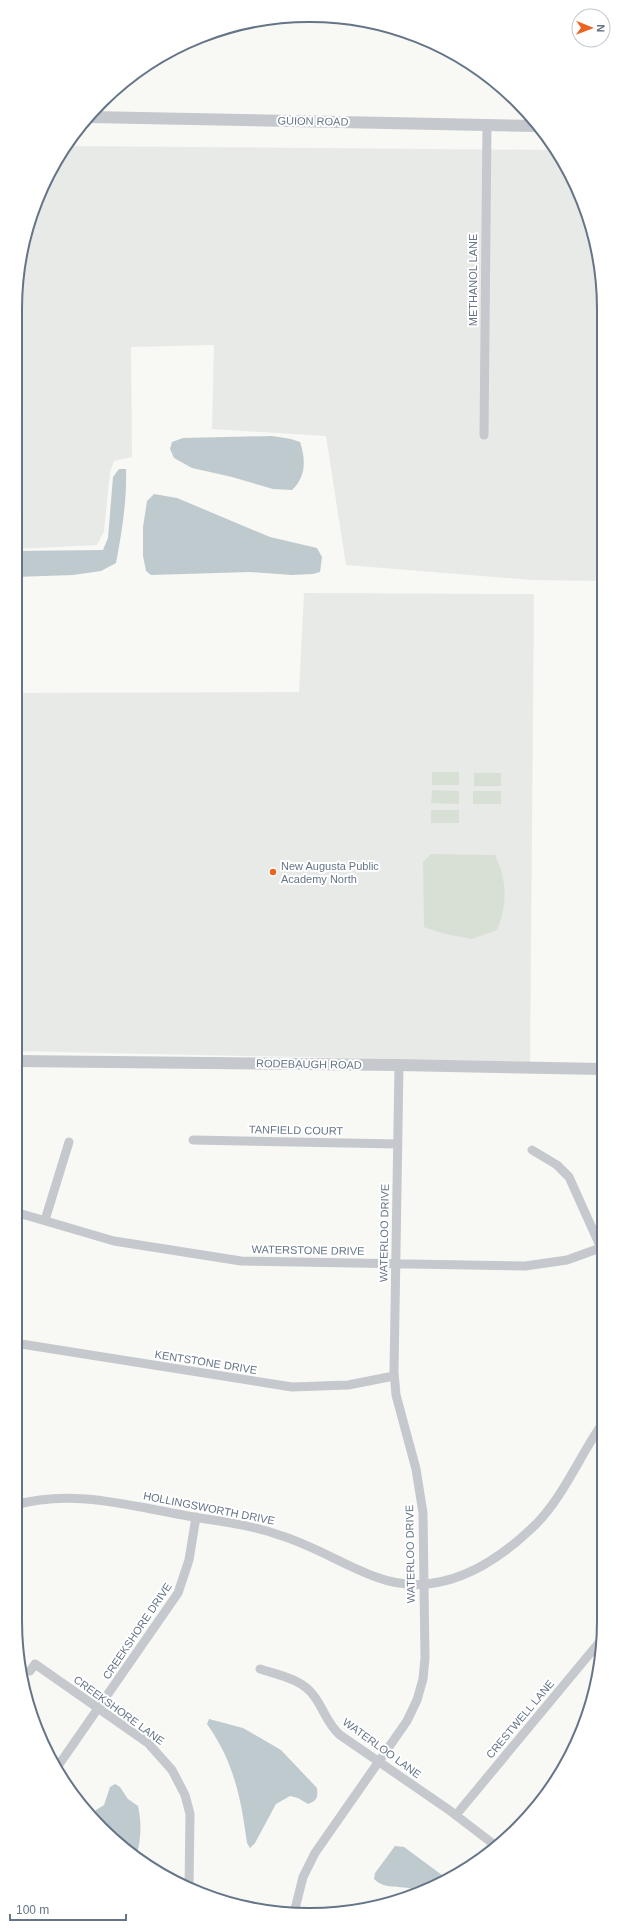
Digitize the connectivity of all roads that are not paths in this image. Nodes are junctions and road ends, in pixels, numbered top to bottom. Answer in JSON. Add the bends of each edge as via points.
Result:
{"nodes":[{"id":1,"x":96,"y":117,"type":"edge"},
{"id":2,"x":487,"y":125,"type":"junction"},
{"id":3,"x":531,"y":126,"type":"edge"},
{"id":4,"x":484,"y":435,"type":"dead end"},
{"id":5,"x":22,"y":1061,"type":"edge"},
{"id":6,"x":399,"y":1065,"type":"junction"},
{"id":7,"x":597,"y":1070,"type":"edge"},
{"id":8,"x":193,"y":1140,"type":"dead end"},
{"id":9,"x":69,"y":1142,"type":"dead end"},
{"id":10,"x":398,"y":1144,"type":"junction"},
{"id":11,"x":532,"y":1150,"type":"dead end"},
{"id":12,"x":22,"y":1214,"type":"edge"},
{"id":13,"x":45,"y":1220,"type":"junction"},
{"id":14,"x":597,"y":1236,"type":"edge"},
{"id":15,"x":597,"y":1249,"type":"edge"},
{"id":16,"x":395,"y":1264,"type":"junction"},
{"id":17,"x":22,"y":1344,"type":"edge"},
{"id":18,"x":394,"y":1376,"type":"junction"},
{"id":19,"x":597,"y":1430,"type":"edge"},
{"id":20,"x":22,"y":1503,"type":"edge"},
{"id":21,"x":196,"y":1517,"type":"junction"},
{"id":22,"x":423,"y":1584,"type":"junction"},
{"id":23,"x":596,"y":1647,"type":"edge"},
{"id":24,"x":260,"y":1669,"type":"dead end"},
{"id":25,"x":30,"y":1671,"type":"dead end"},
{"id":26,"x":98,"y":1708,"type":"junction"},
{"id":27,"x":378,"y":1762,"type":"junction"},
{"id":28,"x":60,"y":1763,"type":"edge"},
{"id":29,"x":456,"y":1815,"type":"junction"},
{"id":30,"x":492,"y":1843,"type":"edge"},
{"id":31,"x":189,"y":1881,"type":"edge"},
{"id":32,"x":295,"y":1907,"type":"edge"}],
"edges":[{"from":1,"to":2,"type":"street","name":"GUION ROAD"},
{"from":2,"to":3,"type":"street","name":"GUION ROAD"},
{"from":2,"to":4,"type":"street","name":"METHANOL LANE"},
{"from":5,"to":6,"type":"street","name":"RODEBAUGH ROAD"},
{"from":6,"to":7,"type":"street","name":"RODEBAUGH ROAD"},
{"from":6,"to":10,"type":"street","name":"WATERLOO DRIVE"},
{"from":8,"to":10,"type":"street","name":"TANFIELD COURT"},
{"from":9,"to":13,"type":"street"},
{"from":10,"to":16,"type":"street","name":"WATERLOO DRIVE"},
{"from":11,"to":14,"type":"street","via":[[557,1165],[569,1177]]},
{"from":12,"to":13,"type":"street","name":"WATERSTONE DRIVE"},
{"from":13,"to":16,"type":"street","name":"WATERSTONE DRIVE","via":[[114,1241],[241,1261]]},
{"from":15,"to":16,"type":"street","name":"WATERSTONE DRIVE","via":[[571,1259],[532,1266]]},
{"from":16,"to":18,"type":"street","name":"WATERLOO DRIVE"},
{"from":17,"to":18,"type":"street","name":"KENTSTONE DRIVE","via":[[285,1387],[348,1385]]},
{"from":18,"to":22,"type":"street","name":"WATERLOO DRIVE","via":[[422,1504]]},
{"from":19,"to":22,"type":"street","name":"HOLLINGSWORTH DRIVE","via":[[550,1508],[522,1538],[468,1574],[448,1581]]},
{"from":20,"to":21,"type":"street","name":"HOLLINGSWORTH DRIVE","via":[[41,1499],[77,1498]]},
{"from":21,"to":22,"type":"street","name":"HOLLINGSWORTH DRIVE","via":[[279,1534],[377,1578]]},
{"from":21,"to":26,"type":"street","name":"CREEKSHORE DRIVE","via":[[189,1560],[178,1593]]},
{"from":22,"to":27,"type":"street","name":"WATERLOO DRIVE","via":[[423,1679],[407,1721]]},
{"from":23,"to":29,"type":"street","name":"CRESTWELL LANE"},
{"from":24,"to":27,"type":"street","name":"WATERLOO LANE","via":[[302,1684],[314,1696],[337,1733]]},
{"from":25,"to":26,"type":"street","name":"CREEKSHORE LANE","via":[[35,1664]]},
{"from":26,"to":28,"type":"street","name":"CREEKSHORE DRIVE"},
{"from":26,"to":31,"type":"street","name":"CREEKSHORE LANE","via":[[154,1749],[167,1762],[179,1783],[190,1814]]},
{"from":27,"to":29,"type":"street","name":"WATERLOO LANE"},
{"from":27,"to":32,"type":"street","name":"WATERLOO DRIVE","via":[[315,1853],[303,1877]]},
{"from":29,"to":30,"type":"street","name":"WATERLOO LANE"}]}
